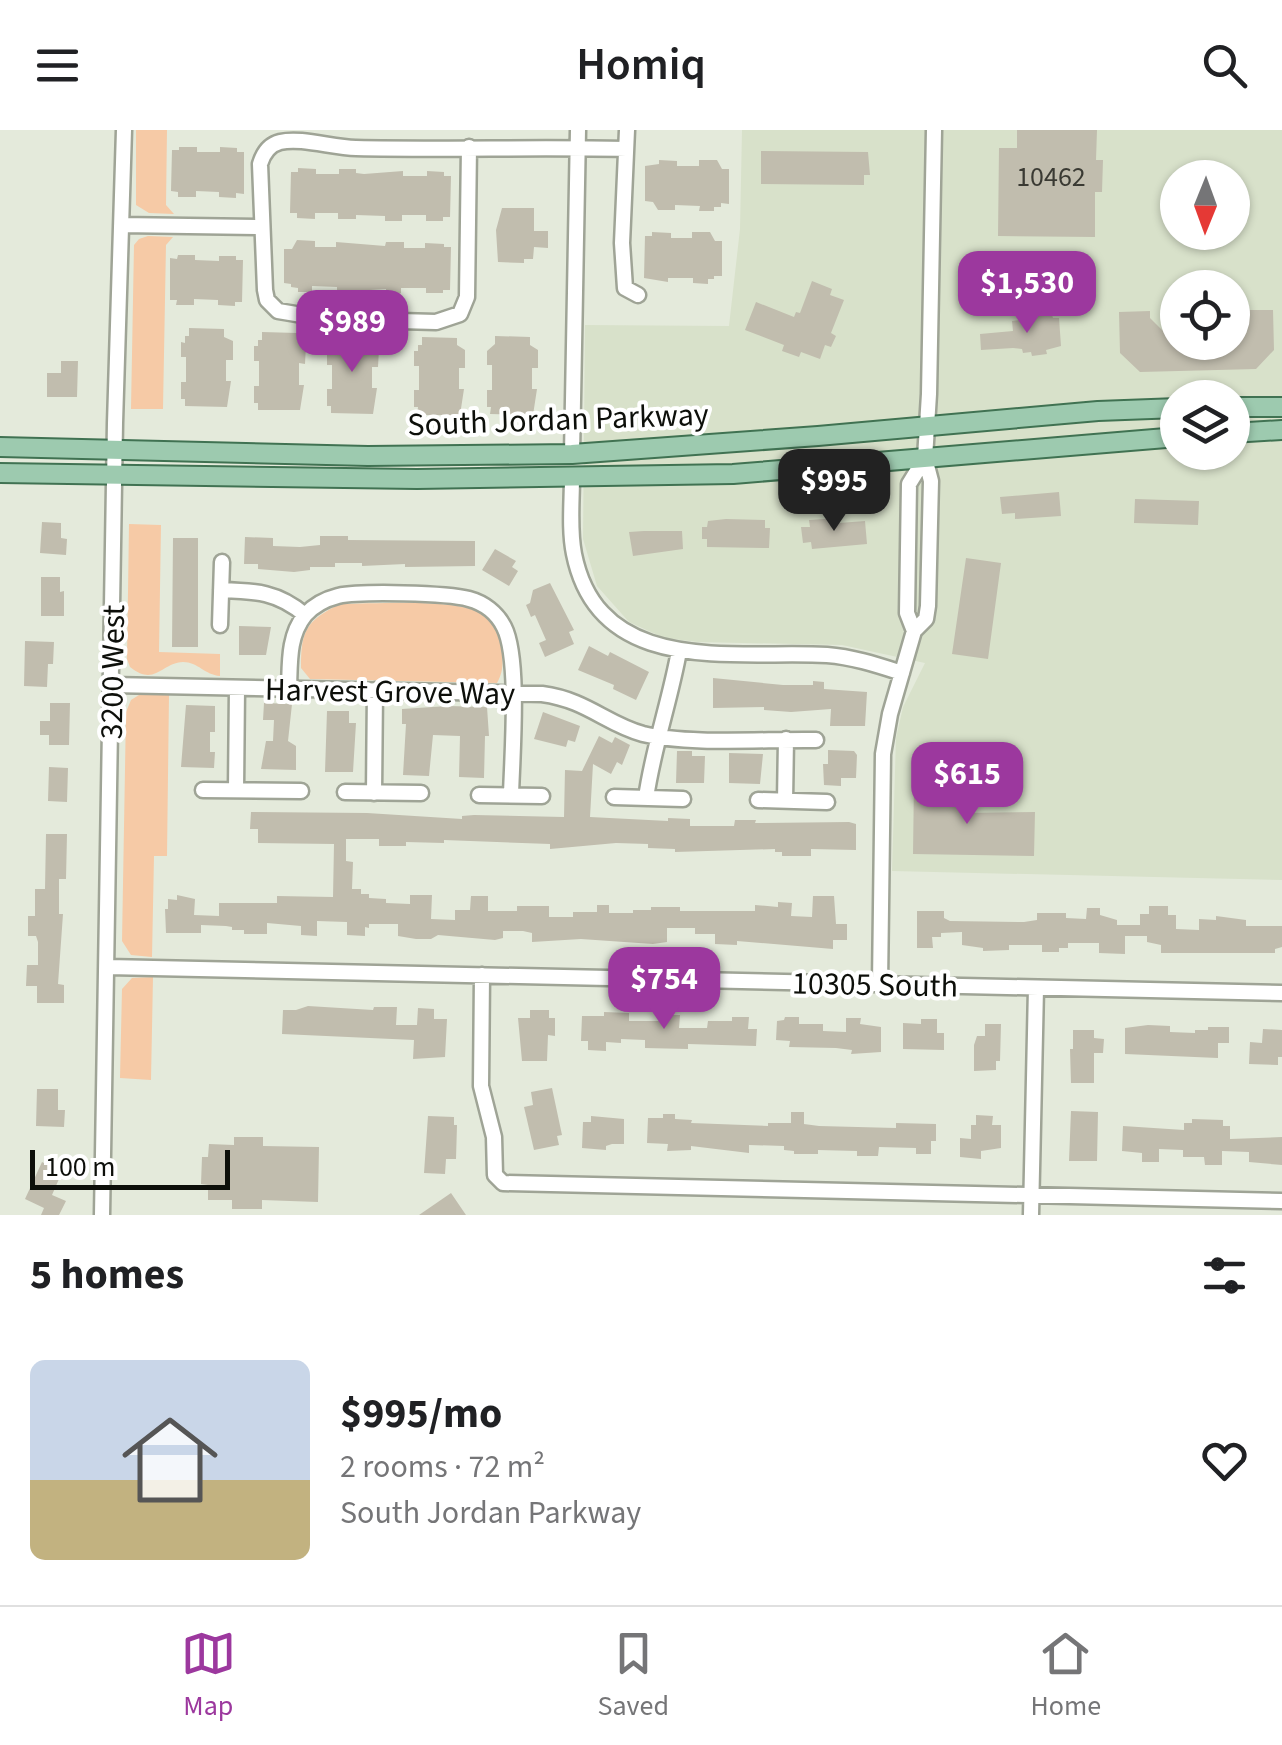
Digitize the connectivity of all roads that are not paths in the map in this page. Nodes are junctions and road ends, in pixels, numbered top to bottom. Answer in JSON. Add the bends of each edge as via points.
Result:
{"nodes":[{"id":1,"x":124,"y":130,"type":"edge"},
{"id":2,"x":578,"y":130,"type":"edge"},
{"id":3,"x":626,"y":130,"type":"edge"},
{"id":4,"x":934,"y":130,"type":"edge"},
{"id":5,"x":469,"y":147,"type":"junction"},
{"id":6,"x":577,"y":148,"type":"junction"},
{"id":7,"x":626,"y":149,"type":"junction"},
{"id":8,"x":121,"y":225,"type":"junction"},
{"id":9,"x":262,"y":227,"type":"junction"},
{"id":10,"x":638,"y":294,"type":"dead end"},
{"id":11,"x":1250,"y":407,"type":"edge"},
{"id":12,"x":1282,"y":407,"type":"edge"},
{"id":13,"x":1160,"y":409,"type":"edge"},
{"id":14,"x":927,"y":426,"type":"junction"},
{"id":15,"x":1282,"y":430,"type":"edge"},
{"id":16,"x":1250,"y":432,"type":"edge"},
{"id":17,"x":1160,"y":439,"type":"edge"},
{"id":18,"x":0,"y":448,"type":"edge"},
{"id":19,"x":115,"y":450,"type":"junction"},
{"id":20,"x":572,"y":454,"type":"junction"},
{"id":21,"x":925,"y":458,"type":"junction"},
{"id":22,"x":0,"y":473,"type":"edge"},
{"id":23,"x":115,"y":476,"type":"junction"},
{"id":24,"x":572,"y":477,"type":"junction"},
{"id":25,"x":222,"y":562,"type":"dead end"},
{"id":26,"x":221,"y":590,"type":"junction"},
{"id":27,"x":305,"y":615,"type":"junction"},
{"id":28,"x":220,"y":625,"type":"dead end"},
{"id":29,"x":914,"y":631,"type":"junction"},
{"id":30,"x":679,"y":652,"type":"junction"},
{"id":31,"x":902,"y":672,"type":"junction"},
{"id":32,"x":112,"y":685,"type":"junction"},
{"id":33,"x":237,"y":688,"type":"junction"},
{"id":34,"x":288,"y":689,"type":"junction"},
{"id":35,"x":375,"y":690,"type":"junction"},
{"id":36,"x":513,"y":693,"type":"junction"},
{"id":37,"x":658,"y":737,"type":"junction"},
{"id":38,"x":786,"y":739,"type":"junction"},
{"id":39,"x":816,"y":740,"type":"dead end"},
{"id":40,"x":202,"y":790,"type":"dead end"},
{"id":41,"x":236,"y":790,"type":"junction"},
{"id":42,"x":301,"y":791,"type":"dead end"},
{"id":43,"x":345,"y":792,"type":"dead end"},
{"id":44,"x":374,"y":792,"type":"junction"},
{"id":45,"x":421,"y":793,"type":"dead end"},
{"id":46,"x":480,"y":794,"type":"dead end"},
{"id":47,"x":511,"y":795,"type":"junction"},
{"id":48,"x":542,"y":796,"type":"dead end"},
{"id":49,"x":614,"y":797,"type":"dead end"},
{"id":50,"x":646,"y":798,"type":"junction"},
{"id":51,"x":683,"y":798,"type":"dead end"},
{"id":52,"x":758,"y":800,"type":"dead end"},
{"id":53,"x":785,"y":801,"type":"junction"},
{"id":54,"x":827,"y":802,"type":"dead end"},
{"id":55,"x":108,"y":967,"type":"junction"},
{"id":56,"x":482,"y":976,"type":"junction"},
{"id":57,"x":880,"y":984,"type":"junction"},
{"id":58,"x":1036,"y":988,"type":"junction"},
{"id":59,"x":1282,"y":993,"type":"edge"},
{"id":60,"x":1031,"y":1196,"type":"junction"},
{"id":61,"x":1282,"y":1202,"type":"edge"},
{"id":62,"x":102,"y":1215,"type":"edge"},
{"id":63,"x":1030,"y":1215,"type":"edge"}],
"edges":[{"from":1,"to":8,"type":"street","name":"3200 West"},
{"from":2,"to":6,"type":"street"},
{"from":3,"to":7,"type":"street"},
{"from":4,"to":14,"type":"street"},
{"from":5,"to":6,"type":"street"},
{"from":5,"to":9,"type":"street","via":[[279,142],[261,158]]},
{"from":5,"to":9,"type":"street","via":[[466,302],[460,314],[436,322],[282,313],[265,290]]},
{"from":6,"to":7,"type":"street"},
{"from":6,"to":20,"type":"street"},
{"from":7,"to":10,"type":"street","via":[[623,270],[625,288]]},
{"from":8,"to":9,"type":"street"},
{"from":8,"to":19,"type":"street","name":"3200 West"},
{"from":11,"to":12,"type":"main road"},
{"from":13,"to":14,"type":"main road","name":"South Jordan Parkway"},
{"from":14,"to":20,"type":"main road","name":"South Jordan Parkway"},
{"from":14,"to":21,"type":"street"},
{"from":15,"to":16,"type":"main road"},
{"from":17,"to":21,"type":"main road","name":"South Jordan Parkway"},
{"from":18,"to":19,"type":"main road","name":"South Jordan Parkway"},
{"from":19,"to":20,"type":"main road","name":"South Jordan Parkway"},
{"from":19,"to":23,"type":"street","name":"3200 West"},
{"from":21,"to":24,"type":"main road","name":"South Jordan Parkway","via":[[758,472]]},
{"from":21,"to":29,"type":"street","via":[[909,484],[907,614]]},
{"from":21,"to":29,"type":"street","via":[[931,481],[928,606]]},
{"from":22,"to":23,"type":"main road","name":"South Jordan Parkway"},
{"from":23,"to":24,"type":"main road","name":"South Jordan Parkway"},
{"from":23,"to":32,"type":"street","name":"3200 West"},
{"from":24,"to":30,"type":"street","via":[[574,556],[592,598],[624,631]]},
{"from":25,"to":26,"type":"street"},
{"from":26,"to":27,"type":"street","via":[[266,592]]},
{"from":26,"to":28,"type":"street"},
{"from":27,"to":34,"type":"street","via":[[291,645]]},
{"from":27,"to":36,"type":"street","via":[[349,594],[472,600],[505,629]]},
{"from":29,"to":31,"type":"street"},
{"from":30,"to":31,"type":"street","via":[[826,655]]},
{"from":30,"to":37,"type":"street"},
{"from":31,"to":57,"type":"street","via":[[882,766]]},
{"from":32,"to":33,"type":"street","name":"Harvest Grove Way"},
{"from":32,"to":55,"type":"street","name":"3200 West"},
{"from":33,"to":34,"type":"street","name":"Harvest Grove Way"},
{"from":33,"to":41,"type":"street"},
{"from":34,"to":35,"type":"street","name":"Harvest Grove Way"},
{"from":35,"to":36,"type":"street","name":"Harvest Grove Way"},
{"from":35,"to":44,"type":"street"},
{"from":36,"to":37,"type":"street","name":"Harvest Grove Way","via":[[572,700]]},
{"from":36,"to":47,"type":"street"},
{"from":37,"to":38,"type":"street","name":"Harvest Grove Way"},
{"from":37,"to":50,"type":"street"},
{"from":38,"to":39,"type":"street","name":"Harvest Grove Way"},
{"from":38,"to":53,"type":"street"},
{"from":40,"to":41,"type":"street"},
{"from":41,"to":42,"type":"street"},
{"from":43,"to":44,"type":"street"},
{"from":44,"to":45,"type":"street"},
{"from":46,"to":47,"type":"street"},
{"from":47,"to":48,"type":"street"},
{"from":49,"to":50,"type":"street"},
{"from":50,"to":51,"type":"street"},
{"from":52,"to":53,"type":"street"},
{"from":53,"to":54,"type":"street"},
{"from":55,"to":56,"type":"street","name":"10305 South"},
{"from":55,"to":62,"type":"street","name":"3200 West"},
{"from":56,"to":57,"type":"street","name":"10305 South"},
{"from":56,"to":60,"type":"street","via":[[481,1086],[498,1180]]},
{"from":57,"to":58,"type":"street","name":"10305 South"},
{"from":58,"to":59,"type":"street","name":"10305 South"},
{"from":58,"to":60,"type":"street"},
{"from":60,"to":61,"type":"street"},
{"from":60,"to":63,"type":"street"}]}
